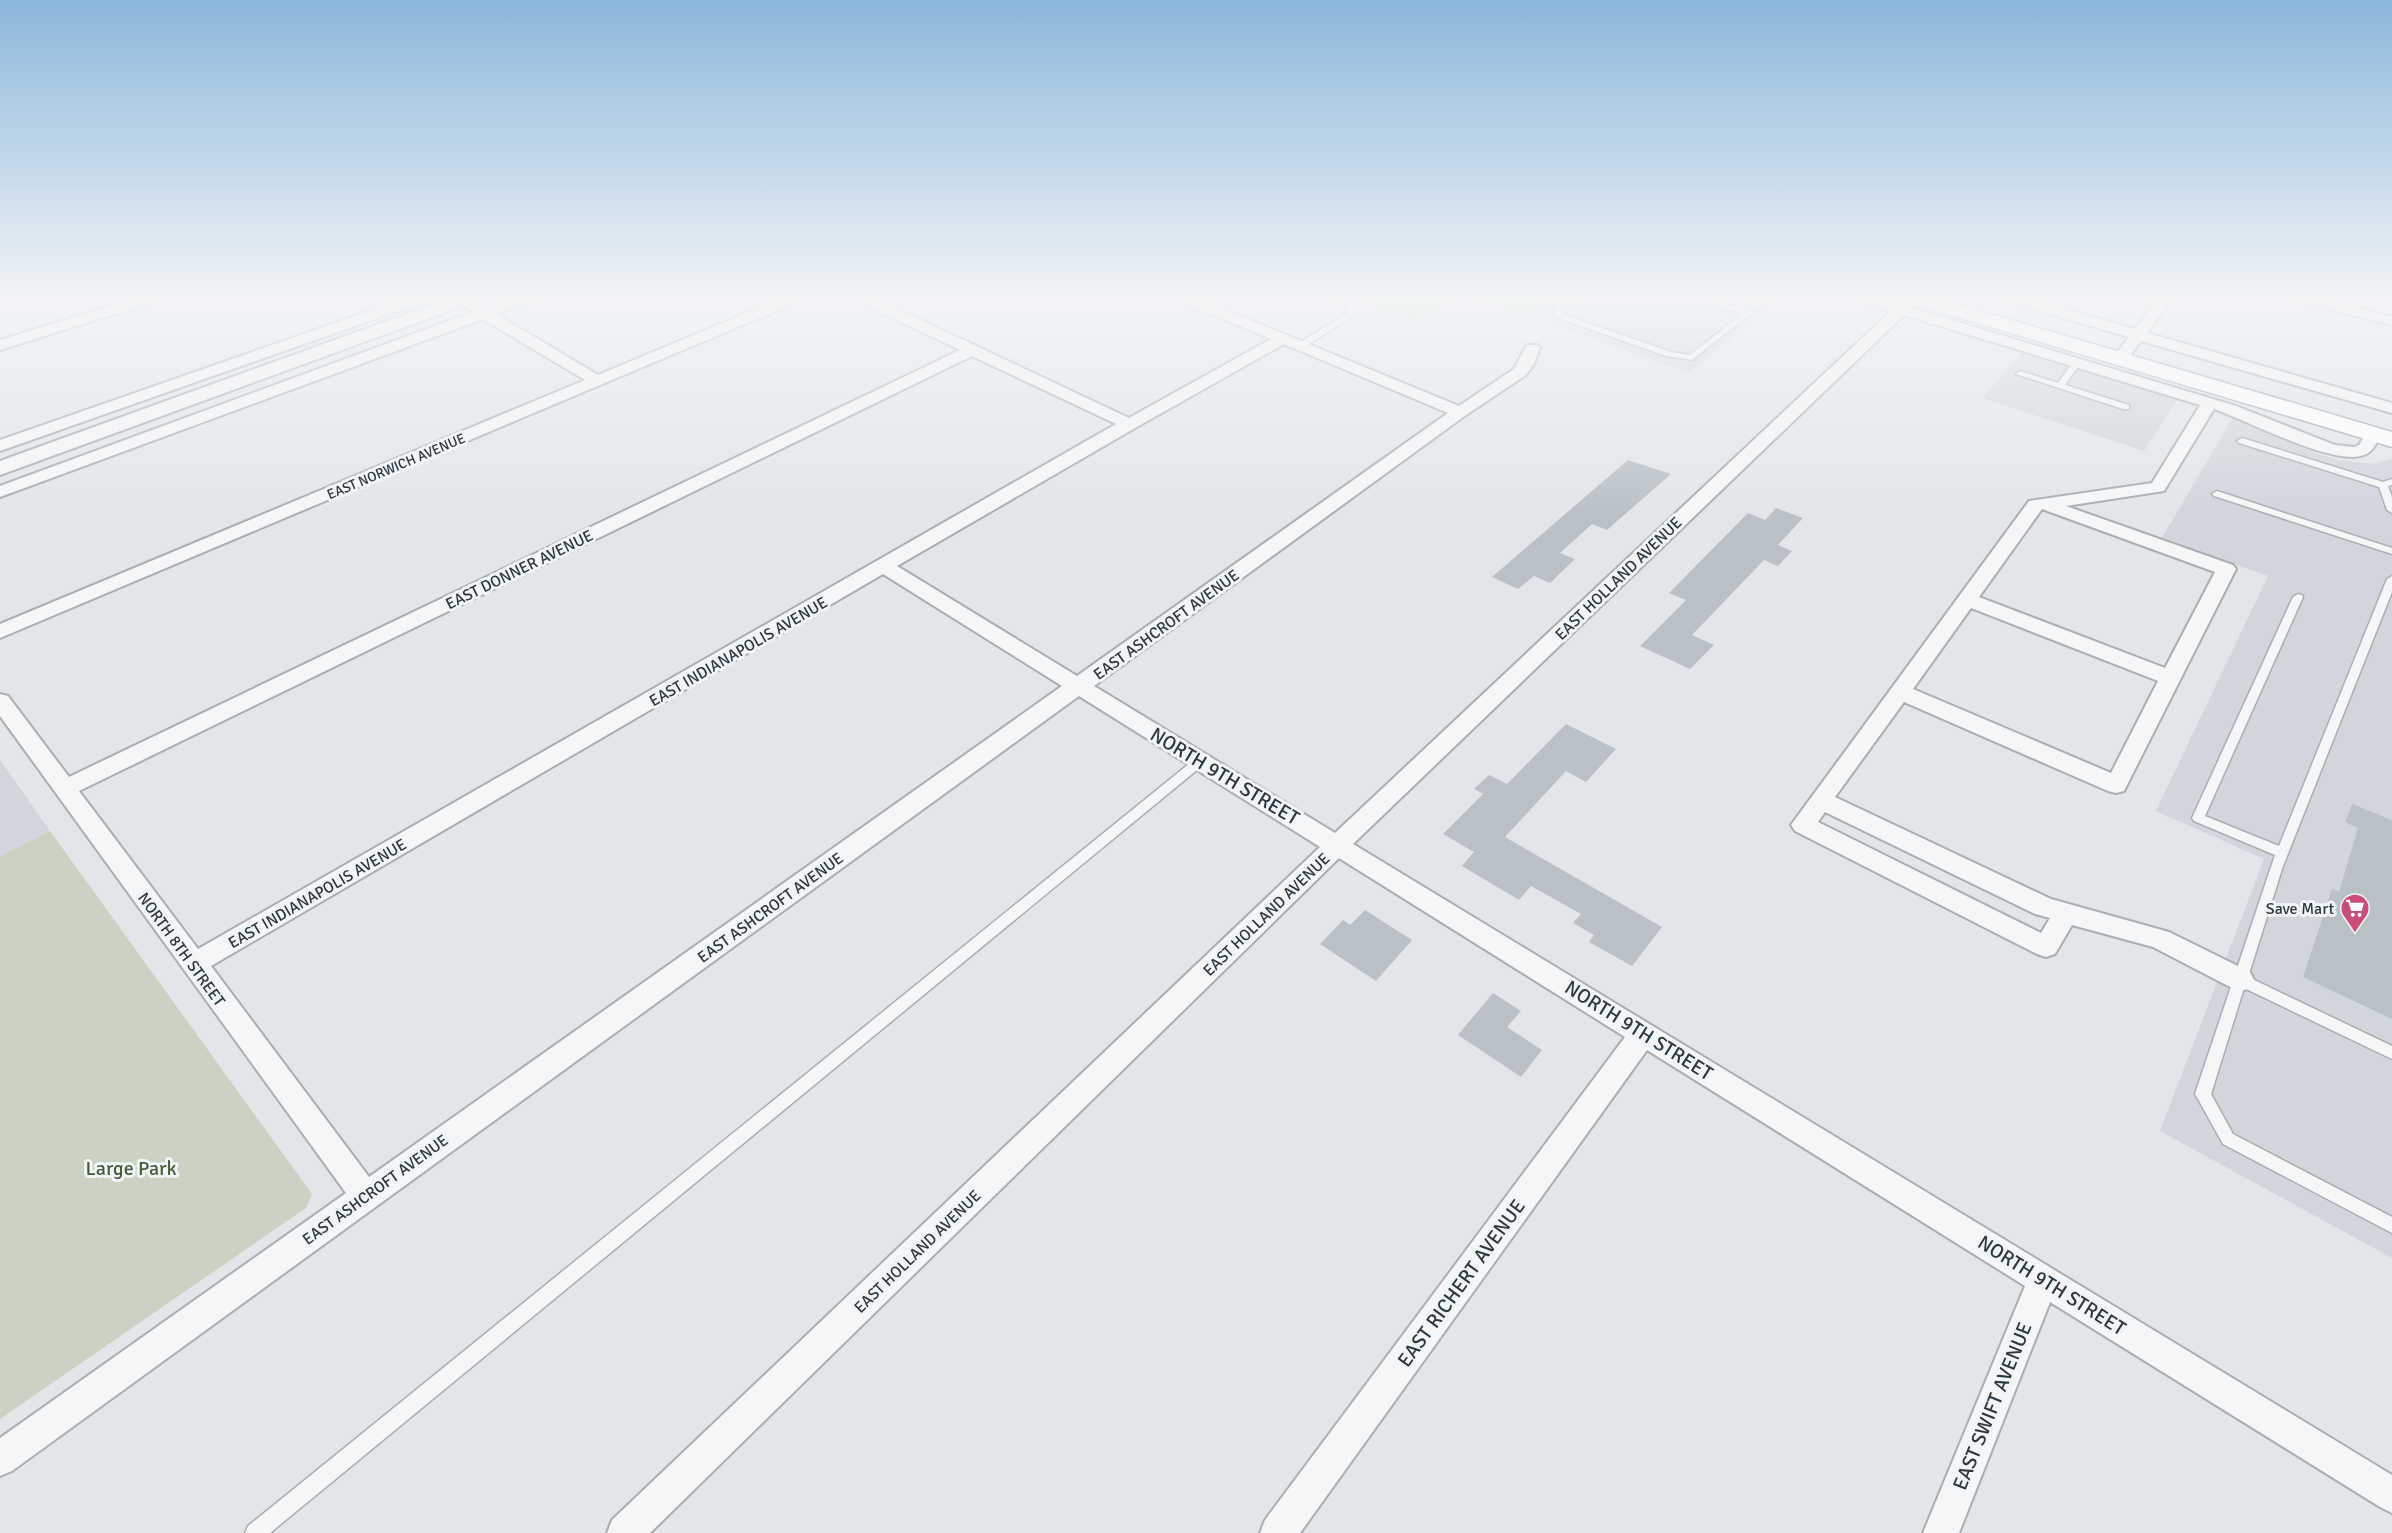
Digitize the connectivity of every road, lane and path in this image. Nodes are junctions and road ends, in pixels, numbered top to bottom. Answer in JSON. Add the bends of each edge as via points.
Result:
{"nodes":[{"id":1,"x":215,"y":371,"type":"edge"},
{"id":2,"x":267,"y":371,"type":"edge"},
{"id":3,"x":329,"y":371,"type":"edge"},
{"id":4,"x":581,"y":371,"type":"edge"},
{"id":5,"x":623,"y":371,"type":"edge"},
{"id":6,"x":929,"y":371,"type":"edge"},
{"id":7,"x":1019,"y":371,"type":"edge"},
{"id":8,"x":1235,"y":371,"type":"edge"},
{"id":9,"x":1362,"y":371,"type":"edge"},
{"id":10,"x":1521,"y":371,"type":"edge"},
{"id":11,"x":1838,"y":371,"type":"edge"},
{"id":12,"x":2072,"y":371,"type":"edge"},
{"id":13,"x":2102,"y":371,"type":"edge"},
{"id":14,"x":2200,"y":371,"type":"edge"},
{"id":15,"x":2230,"y":371,"type":"edge"},
{"id":16,"x":2020,"y":374,"type":"dead end"},
{"id":17,"x":598,"y":381,"type":"junction"},
{"id":18,"x":2060,"y":387,"type":"junction"},
{"id":19,"x":2210,"y":403,"type":"junction"},
{"id":20,"x":2126,"y":407,"type":"dead end"},
{"id":21,"x":2392,"y":408,"type":"edge"},
{"id":22,"x":1460,"y":412,"type":"junction"},
{"id":23,"x":1129,"y":424,"type":"junction"},
{"id":24,"x":2387,"y":433,"type":"edge"},
{"id":25,"x":2242,"y":441,"type":"dead end"},
{"id":26,"x":0,"y":446,"type":"edge"},
{"id":27,"x":0,"y":468,"type":"edge"},
{"id":28,"x":2388,"y":484,"type":"edge"},
{"id":29,"x":0,"y":492,"type":"edge"},
{"id":30,"x":2217,"y":494,"type":"dead end"},
{"id":31,"x":2042,"y":504,"type":"junction"},
{"id":32,"x":2392,"y":510,"type":"edge"},
{"id":33,"x":2392,"y":551,"type":"edge"},
{"id":34,"x":885,"y":567,"type":"junction"},
{"id":35,"x":2392,"y":579,"type":"edge"},
{"id":36,"x":2298,"y":597,"type":"dead end"},
{"id":37,"x":1967,"y":599,"type":"junction"},
{"id":38,"x":0,"y":632,"type":"edge"},
{"id":39,"x":2170,"y":678,"type":"junction"},
{"id":40,"x":1080,"y":685,"type":"junction"},
{"id":41,"x":1900,"y":692,"type":"junction"},
{"id":42,"x":0,"y":701,"type":"edge"},
{"id":43,"x":1199,"y":762,"type":"junction"},
{"id":44,"x":64,"y":789,"type":"junction"},
{"id":45,"x":1821,"y":800,"type":"junction"},
{"id":46,"x":1338,"y":844,"type":"junction"},
{"id":47,"x":2283,"y":853,"type":"junction"},
{"id":48,"x":2066,"y":913,"type":"junction"},
{"id":49,"x":193,"y":964,"type":"junction"},
{"id":50,"x":2241,"y":980,"type":"junction"},
{"id":51,"x":1643,"y":1034,"type":"junction"},
{"id":52,"x":2392,"y":1053,"type":"edge"},
{"id":53,"x":366,"y":1196,"type":"junction"},
{"id":54,"x":2392,"y":1225,"type":"edge"},
{"id":55,"x":2043,"y":1280,"type":"junction"},
{"id":56,"x":0,"y":1459,"type":"edge"},
{"id":57,"x":2392,"y":1495,"type":"edge"},
{"id":58,"x":255,"y":1533,"type":"edge"},
{"id":59,"x":625,"y":1533,"type":"edge"},
{"id":60,"x":1278,"y":1533,"type":"edge"},
{"id":61,"x":1941,"y":1533,"type":"edge"}],
"edges":[{"from":1,"to":26,"type":"street"},
{"from":2,"to":27,"type":"street"},
{"from":3,"to":29,"type":"street"},
{"from":4,"to":17,"type":"street"},
{"from":5,"to":17,"type":"street","name":"EAST NORWICH AVENUE"},
{"from":6,"to":44,"type":"street","name":"EAST DONNER AVENUE"},
{"from":7,"to":23,"type":"street"},
{"from":8,"to":23,"type":"street","name":"EAST INDIANAPOLIS AVENUE"},
{"from":9,"to":22,"type":"street"},
{"from":10,"to":22,"type":"street","name":"EAST ASHCROFT AVENUE"},
{"from":11,"to":46,"type":"street","name":"EAST HOLLAND AVENUE"},
{"from":12,"to":18,"type":"lane"},
{"from":13,"to":19,"type":"street"},
{"from":14,"to":24,"type":"main road"},
{"from":15,"to":21,"type":"street"},
{"from":16,"to":18,"type":"lane"},
{"from":17,"to":38,"type":"street","name":"EAST NORWICH AVENUE"},
{"from":18,"to":20,"type":"lane"},
{"from":19,"to":24,"type":"street","via":[[2332,450],[2357,452]]},
{"from":19,"to":31,"type":"street","via":[[2158,487]]},
{"from":22,"to":40,"type":"street","name":"EAST ASHCROFT AVENUE"},
{"from":23,"to":34,"type":"street","name":"EAST INDIANAPOLIS AVENUE"},
{"from":25,"to":28,"type":"lane"},
{"from":28,"to":32,"type":"lane"},
{"from":30,"to":33,"type":"lane"},
{"from":31,"to":37,"type":"street","via":[[2036,504]]},
{"from":31,"to":39,"type":"street","via":[[2226,569]]},
{"from":34,"to":40,"type":"street","name":"NORTH 9TH STREET"},
{"from":34,"to":49,"type":"street","name":"EAST INDIANAPOLIS AVENUE"},
{"from":35,"to":47,"type":"lane"},
{"from":36,"to":47,"type":"lane","via":[[2198,818]]},
{"from":37,"to":39,"type":"street"},
{"from":37,"to":41,"type":"street"},
{"from":39,"to":41,"type":"street","via":[[2116,784]]},
{"from":40,"to":43,"type":"street","name":"NORTH 9TH STREET"},
{"from":40,"to":53,"type":"street","name":"EAST ASHCROFT AVENUE"},
{"from":41,"to":45,"type":"street"},
{"from":42,"to":44,"type":"street","name":"NORTH 8TH STREET"},
{"from":43,"to":46,"type":"street","name":"NORTH 9TH STREET"},
{"from":43,"to":58,"type":"lane"},
{"from":44,"to":49,"type":"street","name":"NORTH 8TH STREET"},
{"from":45,"to":48,"type":"street","via":[[2044,907]]},
{"from":45,"to":48,"type":"street","via":[[1803,825],[2046,947]]},
{"from":46,"to":51,"type":"street","name":"NORTH 9TH STREET"},
{"from":46,"to":59,"type":"street","name":"EAST HOLLAND AVENUE"},
{"from":47,"to":50,"type":"lane"},
{"from":48,"to":50,"type":"street","via":[[2160,939]]},
{"from":49,"to":53,"type":"street","name":"NORTH 8TH STREET"},
{"from":50,"to":52,"type":"lane"},
{"from":50,"to":54,"type":"lane","via":[[2203,1094],[2228,1139]]},
{"from":51,"to":55,"type":"street","name":"NORTH 9TH STREET"},
{"from":51,"to":60,"type":"street","name":"EAST RICHERT AVENUE"},
{"from":53,"to":56,"type":"street","name":"EAST ASHCROFT AVENUE"},
{"from":55,"to":57,"type":"street","name":"NORTH 9TH STREET"},
{"from":55,"to":61,"type":"street","name":"EAST SWIFT AVENUE"}]}
